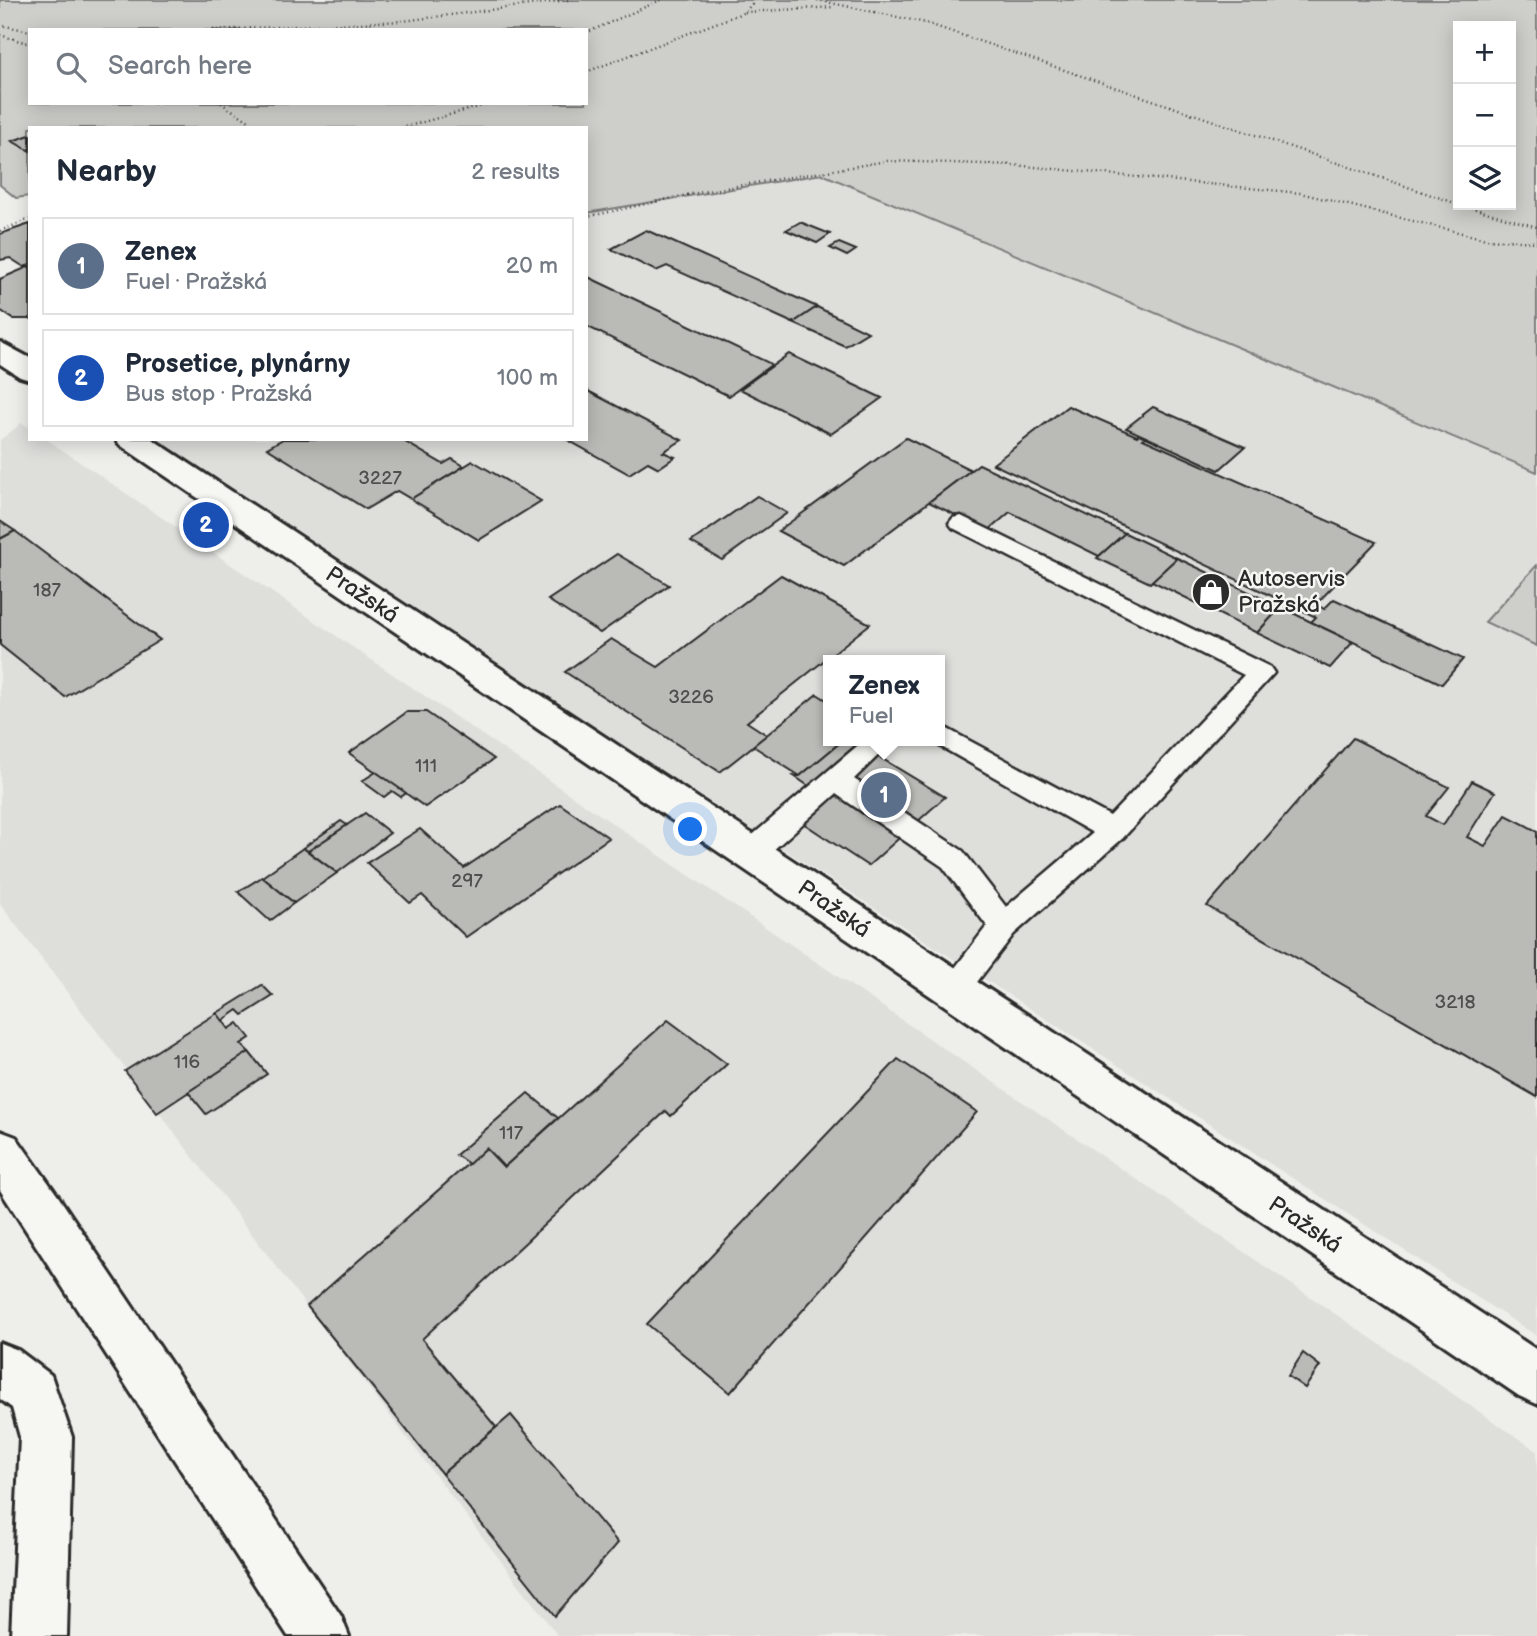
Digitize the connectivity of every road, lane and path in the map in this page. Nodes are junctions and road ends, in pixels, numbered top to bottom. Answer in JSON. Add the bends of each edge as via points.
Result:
{"nodes":[{"id":1,"x":568,"y":0,"type":"edge"},
{"id":2,"x":661,"y":0,"type":"edge"},
{"id":3,"x":755,"y":0,"type":"edge"},
{"id":4,"x":817,"y":0,"type":"edge"},
{"id":5,"x":838,"y":6,"type":"junction"},
{"id":6,"x":745,"y":12,"type":"junction"},
{"id":7,"x":0,"y":25,"type":"edge"},
{"id":8,"x":254,"y":28,"type":"edge"},
{"id":9,"x":28,"y":31,"type":"edge"},
{"id":10,"x":588,"y":32,"type":"edge"},
{"id":11,"x":0,"y":35,"type":"edge"},
{"id":12,"x":28,"y":43,"type":"edge"},
{"id":13,"x":588,"y":71,"type":"edge"},
{"id":14,"x":224,"y":105,"type":"edge"},
{"id":15,"x":486,"y":105,"type":"edge"},
{"id":16,"x":252,"y":126,"type":"edge"},
{"id":17,"x":408,"y":126,"type":"edge"},
{"id":18,"x":1453,"y":202,"type":"edge"},
{"id":19,"x":1480,"y":210,"type":"edge"},
{"id":20,"x":588,"y":217,"type":"edge"},
{"id":21,"x":28,"y":220,"type":"edge"},
{"id":22,"x":1537,"y":227,"type":"edge"},
{"id":23,"x":0,"y":231,"type":"edge"},
{"id":24,"x":1537,"y":242,"type":"edge"},
{"id":25,"x":134,"y":441,"type":"edge"},
{"id":26,"x":961,"y":523,"type":"dead end"},
{"id":27,"x":945,"y":737,"type":"edge"},
{"id":28,"x":874,"y":746,"type":"edge"},
{"id":29,"x":834,"y":779,"type":"junction"},
{"id":30,"x":1113,"y":831,"type":"junction"},
{"id":31,"x":752,"y":852,"type":"junction"},
{"id":32,"x":1004,"y":926,"type":"junction"},
{"id":33,"x":953,"y":990,"type":"junction"},
{"id":34,"x":0,"y":1152,"type":"edge"},
{"id":35,"x":0,"y":1367,"type":"edge"},
{"id":36,"x":1537,"y":1379,"type":"edge"},
{"id":37,"x":39,"y":1636,"type":"edge"},
{"id":38,"x":321,"y":1636,"type":"edge"}],
"edges":[{"from":1,"to":8,"type":"path","via":[[402,21]]},
{"from":2,"to":10,"type":"path"},
{"from":3,"to":6,"type":"path"},
{"from":4,"to":5,"type":"path"},
{"from":5,"to":6,"type":"path"},
{"from":5,"to":18,"type":"path","via":[[926,23]]},
{"from":6,"to":13,"type":"path"},
{"from":7,"to":9,"type":"path"},
{"from":11,"to":12,"type":"path"},
{"from":14,"to":16,"type":"path"},
{"from":15,"to":17,"type":"path"},
{"from":19,"to":22,"type":"path"},
{"from":20,"to":24,"type":"path","via":[[701,192],[887,161],[1014,165],[1300,193],[1486,239]]},
{"from":21,"to":23,"type":"path"},
{"from":25,"to":31,"type":"street","name":"Pražská"},
{"from":26,"to":30,"type":"lane","via":[[1261,673]]},
{"from":27,"to":30,"type":"lane"},
{"from":28,"to":29,"type":"lane"},
{"from":29,"to":31,"type":"lane"},
{"from":29,"to":32,"type":"lane","via":[[953,859]]},
{"from":30,"to":32,"type":"lane"},
{"from":31,"to":33,"type":"street","name":"Pražská"},
{"from":32,"to":33,"type":"lane"},
{"from":33,"to":36,"type":"street","name":"Pražská"},
{"from":34,"to":38,"type":"street","via":[[107,1307],[148,1377]]},
{"from":35,"to":37,"type":"street","via":[[33,1393],[46,1437]]}]}
